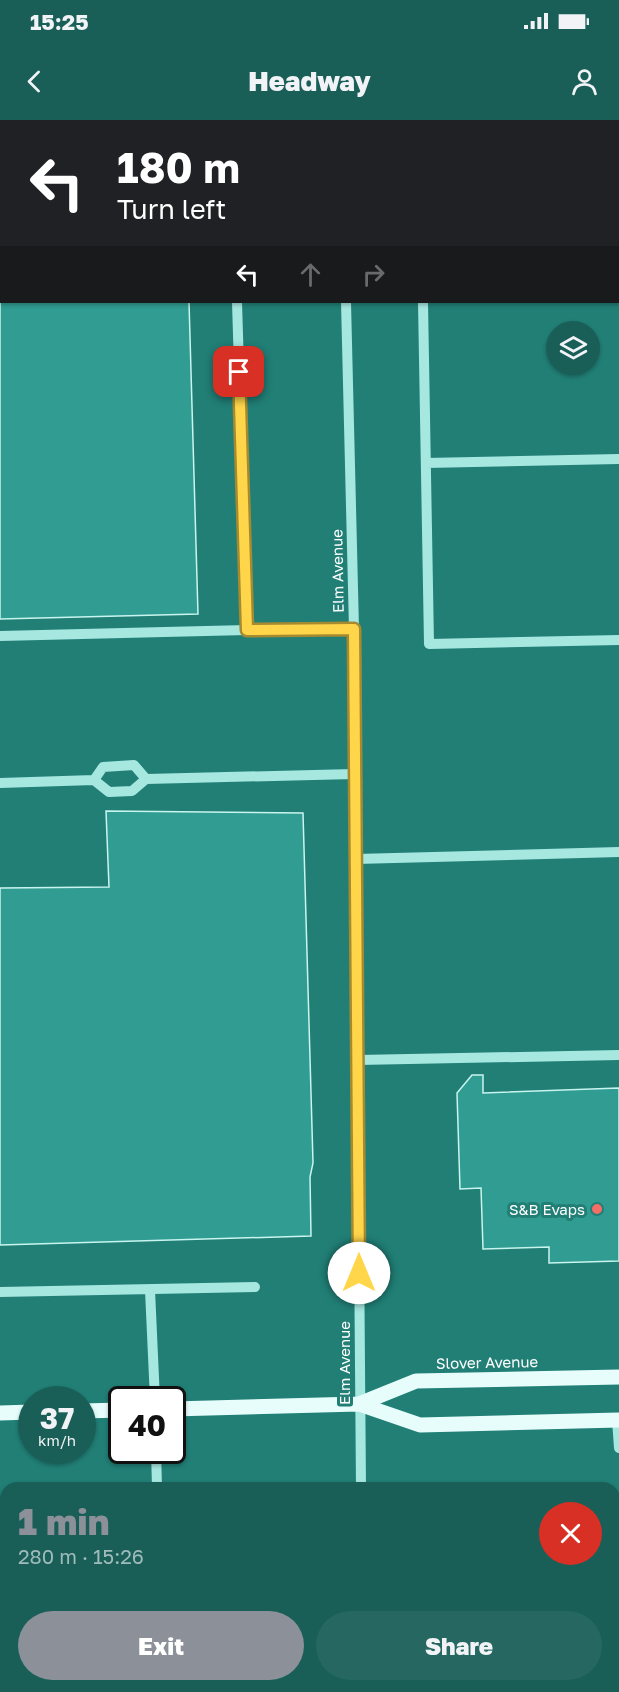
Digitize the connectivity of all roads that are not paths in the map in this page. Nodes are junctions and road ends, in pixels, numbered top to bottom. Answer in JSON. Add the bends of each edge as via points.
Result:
{"nodes":[{"id":1,"x":237,"y":303,"type":"edge"},
{"id":2,"x":346,"y":303,"type":"edge"},
{"id":3,"x":423,"y":303,"type":"edge"},
{"id":4,"x":619,"y":459,"type":"edge"},
{"id":5,"x":426,"y":463,"type":"junction"},
{"id":6,"x":354,"y":629,"type":"junction"},
{"id":7,"x":247,"y":630,"type":"junction"},
{"id":8,"x":0,"y":636,"type":"edge"},
{"id":9,"x":619,"y":640,"type":"edge"},
{"id":10,"x":354,"y":774,"type":"junction"},
{"id":11,"x":146,"y":779,"type":"junction"},
{"id":12,"x":94,"y":780,"type":"junction"},
{"id":13,"x":0,"y":783,"type":"edge"},
{"id":14,"x":619,"y":852,"type":"edge"},
{"id":15,"x":356,"y":859,"type":"junction"},
{"id":16,"x":619,"y":1055,"type":"edge"},
{"id":17,"x":358,"y":1060,"type":"junction"},
{"id":18,"x":255,"y":1287,"type":"dead end"},
{"id":19,"x":150,"y":1290,"type":"junction"},
{"id":20,"x":0,"y":1292,"type":"edge"},
{"id":21,"x":619,"y":1377,"type":"edge"},
{"id":22,"x":154,"y":1386,"type":"edge"},
{"id":23,"x":359,"y":1404,"type":"junction"},
{"id":24,"x":186,"y":1409,"type":"edge"},
{"id":25,"x":18,"y":1412,"type":"edge"},
{"id":26,"x":0,"y":1413,"type":"edge"},
{"id":27,"x":618,"y":1420,"type":"edge"},
{"id":28,"x":619,"y":1448,"type":"edge"},
{"id":29,"x":156,"y":1464,"type":"edge"},
{"id":30,"x":157,"y":1482,"type":"edge"},
{"id":31,"x":361,"y":1482,"type":"edge"}],
"edges":[{"from":1,"to":7,"type":"street"},
{"from":2,"to":6,"type":"street","name":"Elm Avenue"},
{"from":3,"to":5,"type":"street"},
{"from":4,"to":5,"type":"street"},
{"from":5,"to":9,"type":"street","via":[[429,644]]},
{"from":6,"to":7,"type":"street"},
{"from":6,"to":10,"type":"street","name":"Elm Avenue"},
{"from":7,"to":8,"type":"street"},
{"from":10,"to":11,"type":"street"},
{"from":10,"to":15,"type":"street","name":"Elm Avenue"},
{"from":11,"to":12,"type":"street","via":[[132,791],[110,792]]},
{"from":11,"to":12,"type":"street","via":[[134,765],[103,767]]},
{"from":12,"to":13,"type":"street"},
{"from":14,"to":15,"type":"street"},
{"from":15,"to":17,"type":"street","name":"Elm Avenue"},
{"from":16,"to":17,"type":"street"},
{"from":17,"to":23,"type":"street","name":"Elm Avenue"},
{"from":18,"to":19,"type":"street"},
{"from":19,"to":20,"type":"street"},
{"from":19,"to":22,"type":"street"},
{"from":21,"to":23,"type":"main road","name":"Slover Avenue","via":[[416,1381]]},
{"from":23,"to":24,"type":"main road","name":"Slover Avenue"},
{"from":23,"to":27,"type":"main road","name":"Slover Avenue","via":[[420,1425]]},
{"from":23,"to":31,"type":"street","name":"Elm Avenue"},
{"from":25,"to":26,"type":"main road"},
{"from":27,"to":28,"type":"street"},
{"from":29,"to":30,"type":"street"}]}
